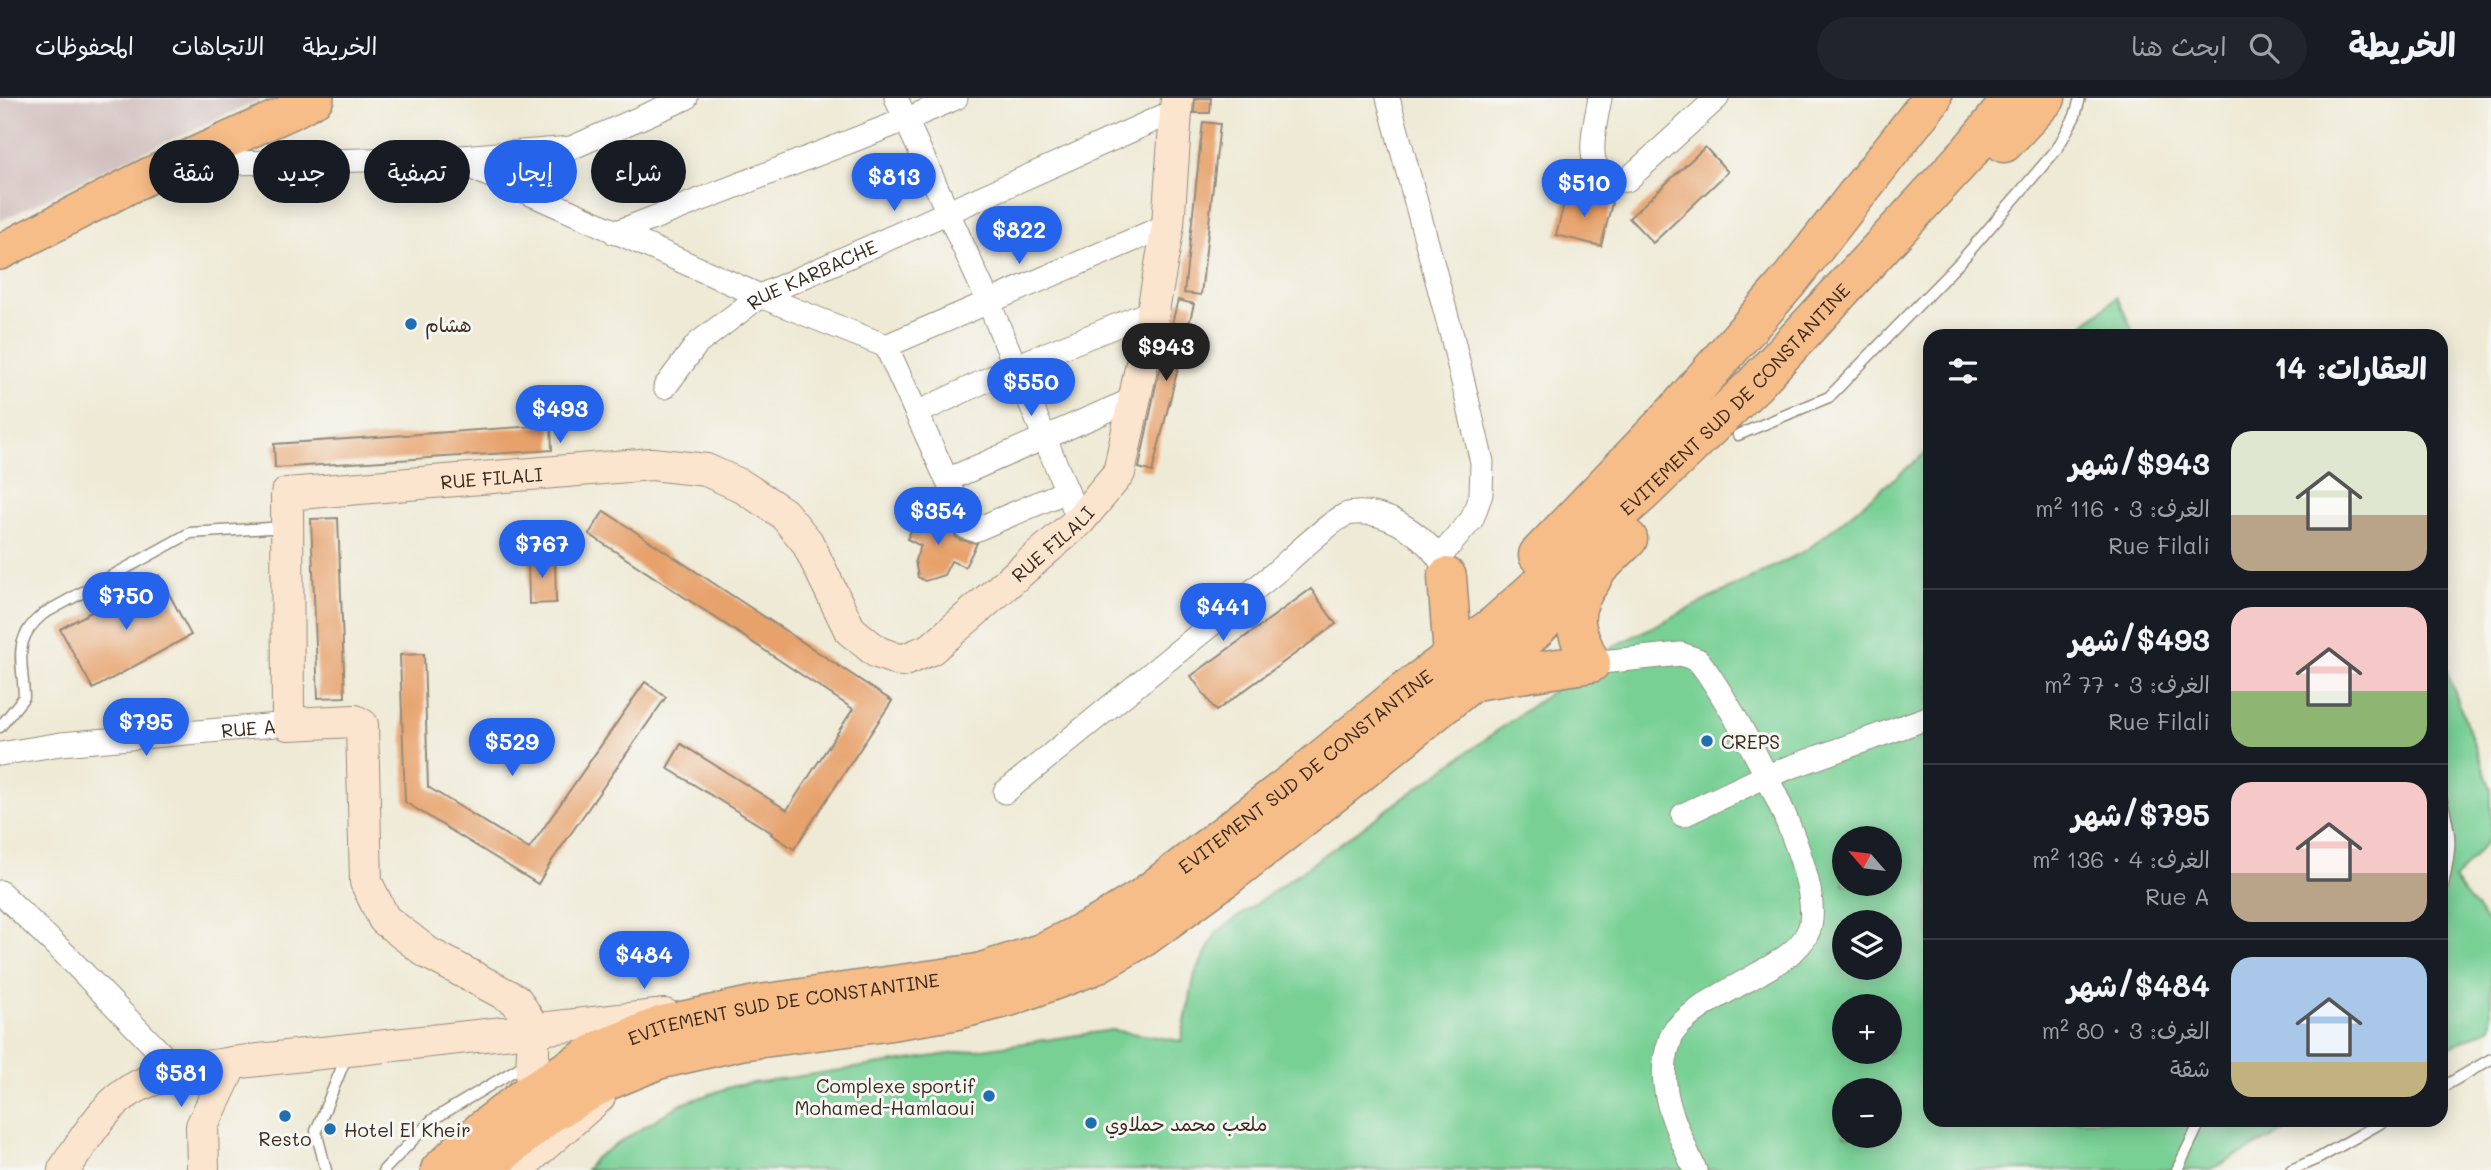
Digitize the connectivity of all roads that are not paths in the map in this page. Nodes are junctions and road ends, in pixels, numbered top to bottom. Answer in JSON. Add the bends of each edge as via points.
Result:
{"nodes":[{"id":1,"x":316,"y":98,"type":"edge"},
{"id":2,"x":686,"y":98,"type":"edge"},
{"id":3,"x":896,"y":98,"type":"edge"},
{"id":4,"x":956,"y":98,"type":"edge"},
{"id":5,"x":1388,"y":98,"type":"edge"},
{"id":6,"x":1600,"y":98,"type":"edge"},
{"id":7,"x":1717,"y":98,"type":"edge"},
{"id":8,"x":1932,"y":98,"type":"edge"},
{"id":9,"x":2013,"y":98,"type":"edge"},
{"id":10,"x":2046,"y":98,"type":"edge"},
{"id":11,"x":2080,"y":98,"type":"edge"},
{"id":12,"x":1177,"y":104,"type":"edge"},
{"id":13,"x":905,"y":120,"type":"junction"},
{"id":14,"x":227,"y":140,"type":"edge"},
{"id":15,"x":470,"y":156,"type":"edge"},
{"id":16,"x":364,"y":160,"type":"edge"},
{"id":17,"x":239,"y":163,"type":"edge"},
{"id":18,"x":470,"y":167,"type":"edge"},
{"id":19,"x":149,"y":176,"type":"edge"},
{"id":20,"x":948,"y":213,"type":"junction"},
{"id":21,"x":1168,"y":225,"type":"junction"},
{"id":22,"x":615,"y":233,"type":"junction"},
{"id":23,"x":0,"y":251,"type":"edge"},
{"id":24,"x":760,"y":296,"type":"junction"},
{"id":25,"x":989,"y":303,"type":"junction"},
{"id":26,"x":1153,"y":311,"type":"junction"},
{"id":27,"x":886,"y":346,"type":"junction"},
{"id":28,"x":1016,"y":366,"type":"junction"},
{"id":29,"x":664,"y":387,"type":"dead end"},
{"id":30,"x":1134,"y":399,"type":"junction"},
{"id":31,"x":917,"y":413,"type":"junction"},
{"id":32,"x":1738,"y":435,"type":"junction"},
{"id":33,"x":1045,"y":436,"type":"junction"},
{"id":34,"x":947,"y":480,"type":"junction"},
{"id":35,"x":1067,"y":491,"type":"junction"},
{"id":36,"x":1079,"y":521,"type":"junction"},
{"id":37,"x":286,"y":527,"type":"junction"},
{"id":38,"x":1608,"y":558,"type":"junction"},
{"id":39,"x":1443,"y":567,"type":"junction"},
{"id":40,"x":1491,"y":604,"type":"junction"},
{"id":41,"x":1452,"y":643,"type":"junction"},
{"id":42,"x":1591,"y":663,"type":"junction"},
{"id":43,"x":1473,"y":681,"type":"junction"},
{"id":44,"x":1400,"y":695,"type":"junction"},
{"id":45,"x":1923,"y":720,"type":"edge"},
{"id":46,"x":288,"y":724,"type":"junction"},
{"id":47,"x":0,"y":727,"type":"edge"},
{"id":48,"x":0,"y":754,"type":"edge"},
{"id":49,"x":1766,"y":776,"type":"junction"},
{"id":50,"x":1005,"y":792,"type":"dead end"},
{"id":51,"x":1683,"y":816,"type":"dead end"},
{"id":52,"x":2448,"y":820,"type":"edge"},
{"id":53,"x":2448,"y":862,"type":"edge"},
{"id":54,"x":0,"y":892,"type":"edge"},
{"id":55,"x":760,"y":1004,"type":"junction"},
{"id":56,"x":534,"y":1029,"type":"junction"},
{"id":57,"x":349,"y":1049,"type":"junction"},
{"id":58,"x":2491,"y":1059,"type":"edge"},
{"id":59,"x":232,"y":1063,"type":"junction"},
{"id":60,"x":178,"y":1072,"type":"junction"},
{"id":61,"x":532,"y":1076,"type":"junction"},
{"id":62,"x":620,"y":1076,"type":"junction"},
{"id":63,"x":2448,"y":1084,"type":"edge"},
{"id":64,"x":2198,"y":1127,"type":"edge"},
{"id":65,"x":2373,"y":1127,"type":"edge"},
{"id":66,"x":64,"y":1170,"type":"edge"},
{"id":67,"x":203,"y":1170,"type":"edge"},
{"id":68,"x":326,"y":1170,"type":"edge"},
{"id":69,"x":384,"y":1170,"type":"edge"},
{"id":70,"x":440,"y":1170,"type":"edge"},
{"id":71,"x":482,"y":1170,"type":"edge"},
{"id":72,"x":516,"y":1170,"type":"edge"},
{"id":73,"x":1695,"y":1170,"type":"edge"},
{"id":74,"x":2176,"y":1170,"type":"edge"},
{"id":75,"x":2291,"y":1170,"type":"edge"}],
"edges":[{"from":1,"to":14,"type":"main road"},
{"from":2,"to":15,"type":"street","via":[[571,148]]},
{"from":3,"to":13,"type":"street"},
{"from":4,"to":13,"type":"street"},
{"from":5,"to":39,"type":"street","via":[[1482,462],[1481,494],[1472,519]]},
{"from":6,"to":7,"type":"street","via":[[1592,160],[1605,177],[1616,181],[1627,180]]},
{"from":8,"to":40,"type":"highway","via":[[1789,281],[1678,410]]},
{"from":9,"to":44,"type":"highway","name":"EVITEMENT SUD DE CONSTANTINE","via":[[1755,384],[1496,624]]},
{"from":10,"to":32,"type":"highway","name":"EVITEMENT SUD DE CONSTANTINE"},
{"from":11,"to":32,"type":"lane","via":[[2057,149],[1961,261],[1829,397]]},
{"from":12,"to":20,"type":"street","name":"RUE KARBACHE"},
{"from":12,"to":21,"type":"street","name":"RUE FILALI"},
{"from":13,"to":20,"type":"street"},
{"from":13,"to":22,"type":"street"},
{"from":16,"to":17,"type":"street"},
{"from":18,"to":22,"type":"street"},
{"from":19,"to":23,"type":"main road"},
{"from":20,"to":24,"type":"street","name":"RUE KARBACHE"},
{"from":20,"to":25,"type":"street"},
{"from":21,"to":25,"type":"street"},
{"from":21,"to":26,"type":"street","name":"RUE FILALI"},
{"from":22,"to":24,"type":"street"},
{"from":24,"to":27,"type":"street"},
{"from":24,"to":29,"type":"street","name":"RUE KARBACHE","via":[[697,344]]},
{"from":25,"to":27,"type":"street"},
{"from":25,"to":28,"type":"street"},
{"from":26,"to":28,"type":"street"},
{"from":26,"to":30,"type":"street","name":"RUE FILALI"},
{"from":27,"to":31,"type":"street"},
{"from":28,"to":31,"type":"street"},
{"from":28,"to":33,"type":"street"},
{"from":30,"to":33,"type":"street"},
{"from":30,"to":36,"type":"street","name":"RUE FILALI","via":[[1119,473]]},
{"from":31,"to":34,"type":"street"},
{"from":32,"to":38,"type":"highway","name":"EVITEMENT SUD DE CONSTANTINE"},
{"from":33,"to":34,"type":"street"},
{"from":33,"to":35,"type":"street"},
{"from":34,"to":35,"type":"street","via":[[966,527],[975,530]]},
{"from":35,"to":36,"type":"street"},
{"from":36,"to":37,"type":"street","name":"RUE FILALI","via":[[931,649],[902,662],[877,652],[850,630],[807,542],[783,513],[706,470],[652,464],[289,493]]},
{"from":37,"to":46,"type":"street","name":"RUE FILALI"},
{"from":37,"to":47,"type":"lane","via":[[190,533],[43,614],[30,625],[20,645],[24,697]]},
{"from":38,"to":42,"type":"highway","via":[[1583,591],[1575,611],[1574,622]]},
{"from":38,"to":43,"type":"highway","name":"EVITEMENT SUD DE CONSTANTINE","via":[[1531,634]]},
{"from":39,"to":40,"type":"highway","via":[[1468,604]]},
{"from":39,"to":41,"type":"highway"},
{"from":39,"to":50,"type":"street","via":[[1409,528],[1378,515],[1347,514]]},
{"from":40,"to":41,"type":"highway"},
{"from":41,"to":44,"type":"highway"},
{"from":42,"to":43,"type":"highway"},
{"from":42,"to":49,"type":"street","via":[[1681,654],[1698,660]]},
{"from":43,"to":62,"type":"highway","name":"EVITEMENT SUD DE CONSTANTINE","via":[[1225,878],[1144,937],[1093,967],[953,1011],[740,1041],[658,1060]]},
{"from":44,"to":55,"type":"highway","name":"EVITEMENT SUD DE CONSTANTINE","via":[[1142,898],[1041,953],[978,973]]},
{"from":45,"to":49,"type":"street"},
{"from":46,"to":48,"type":"street","name":"RUE A","via":[[61,744]]},
{"from":46,"to":56,"type":"street","via":[[362,724],[366,882],[384,919],[428,953],[516,1000]]},
{"from":49,"to":51,"type":"street"},
{"from":49,"to":73,"type":"street","via":[[1804,867],[1812,925],[1806,938],[1778,961],[1705,1005],[1673,1031],[1663,1061],[1665,1087]]},
{"from":52,"to":53,"type":"lane"},
{"from":54,"to":60,"type":"street"},
{"from":55,"to":56,"type":"street"},
{"from":55,"to":61,"type":"highway","name":"EVITEMENT SUD DE CONSTANTINE","via":[[663,1025]]},
{"from":56,"to":57,"type":"street"},
{"from":56,"to":61,"type":"street"},
{"from":57,"to":59,"type":"street"},
{"from":57,"to":68,"type":"lane","via":[[316,1131]]},
{"from":58,"to":63,"type":"lane"},
{"from":59,"to":60,"type":"street"},
{"from":59,"to":67,"type":"street","via":[[202,1126]]},
{"from":60,"to":66,"type":"street","via":[[132,1090],[110,1107]]},
{"from":61,"to":69,"type":"lane","via":[[432,1119]]},
{"from":61,"to":70,"type":"highway","name":"EVITEMENT SUD DE CONSTANTINE"},
{"from":62,"to":71,"type":"highway","name":"EVITEMENT SUD DE CONSTANTINE","via":[[549,1114]]},
{"from":62,"to":72,"type":"street"},
{"from":64,"to":74,"type":"lane"},
{"from":65,"to":75,"type":"lane"}]}
